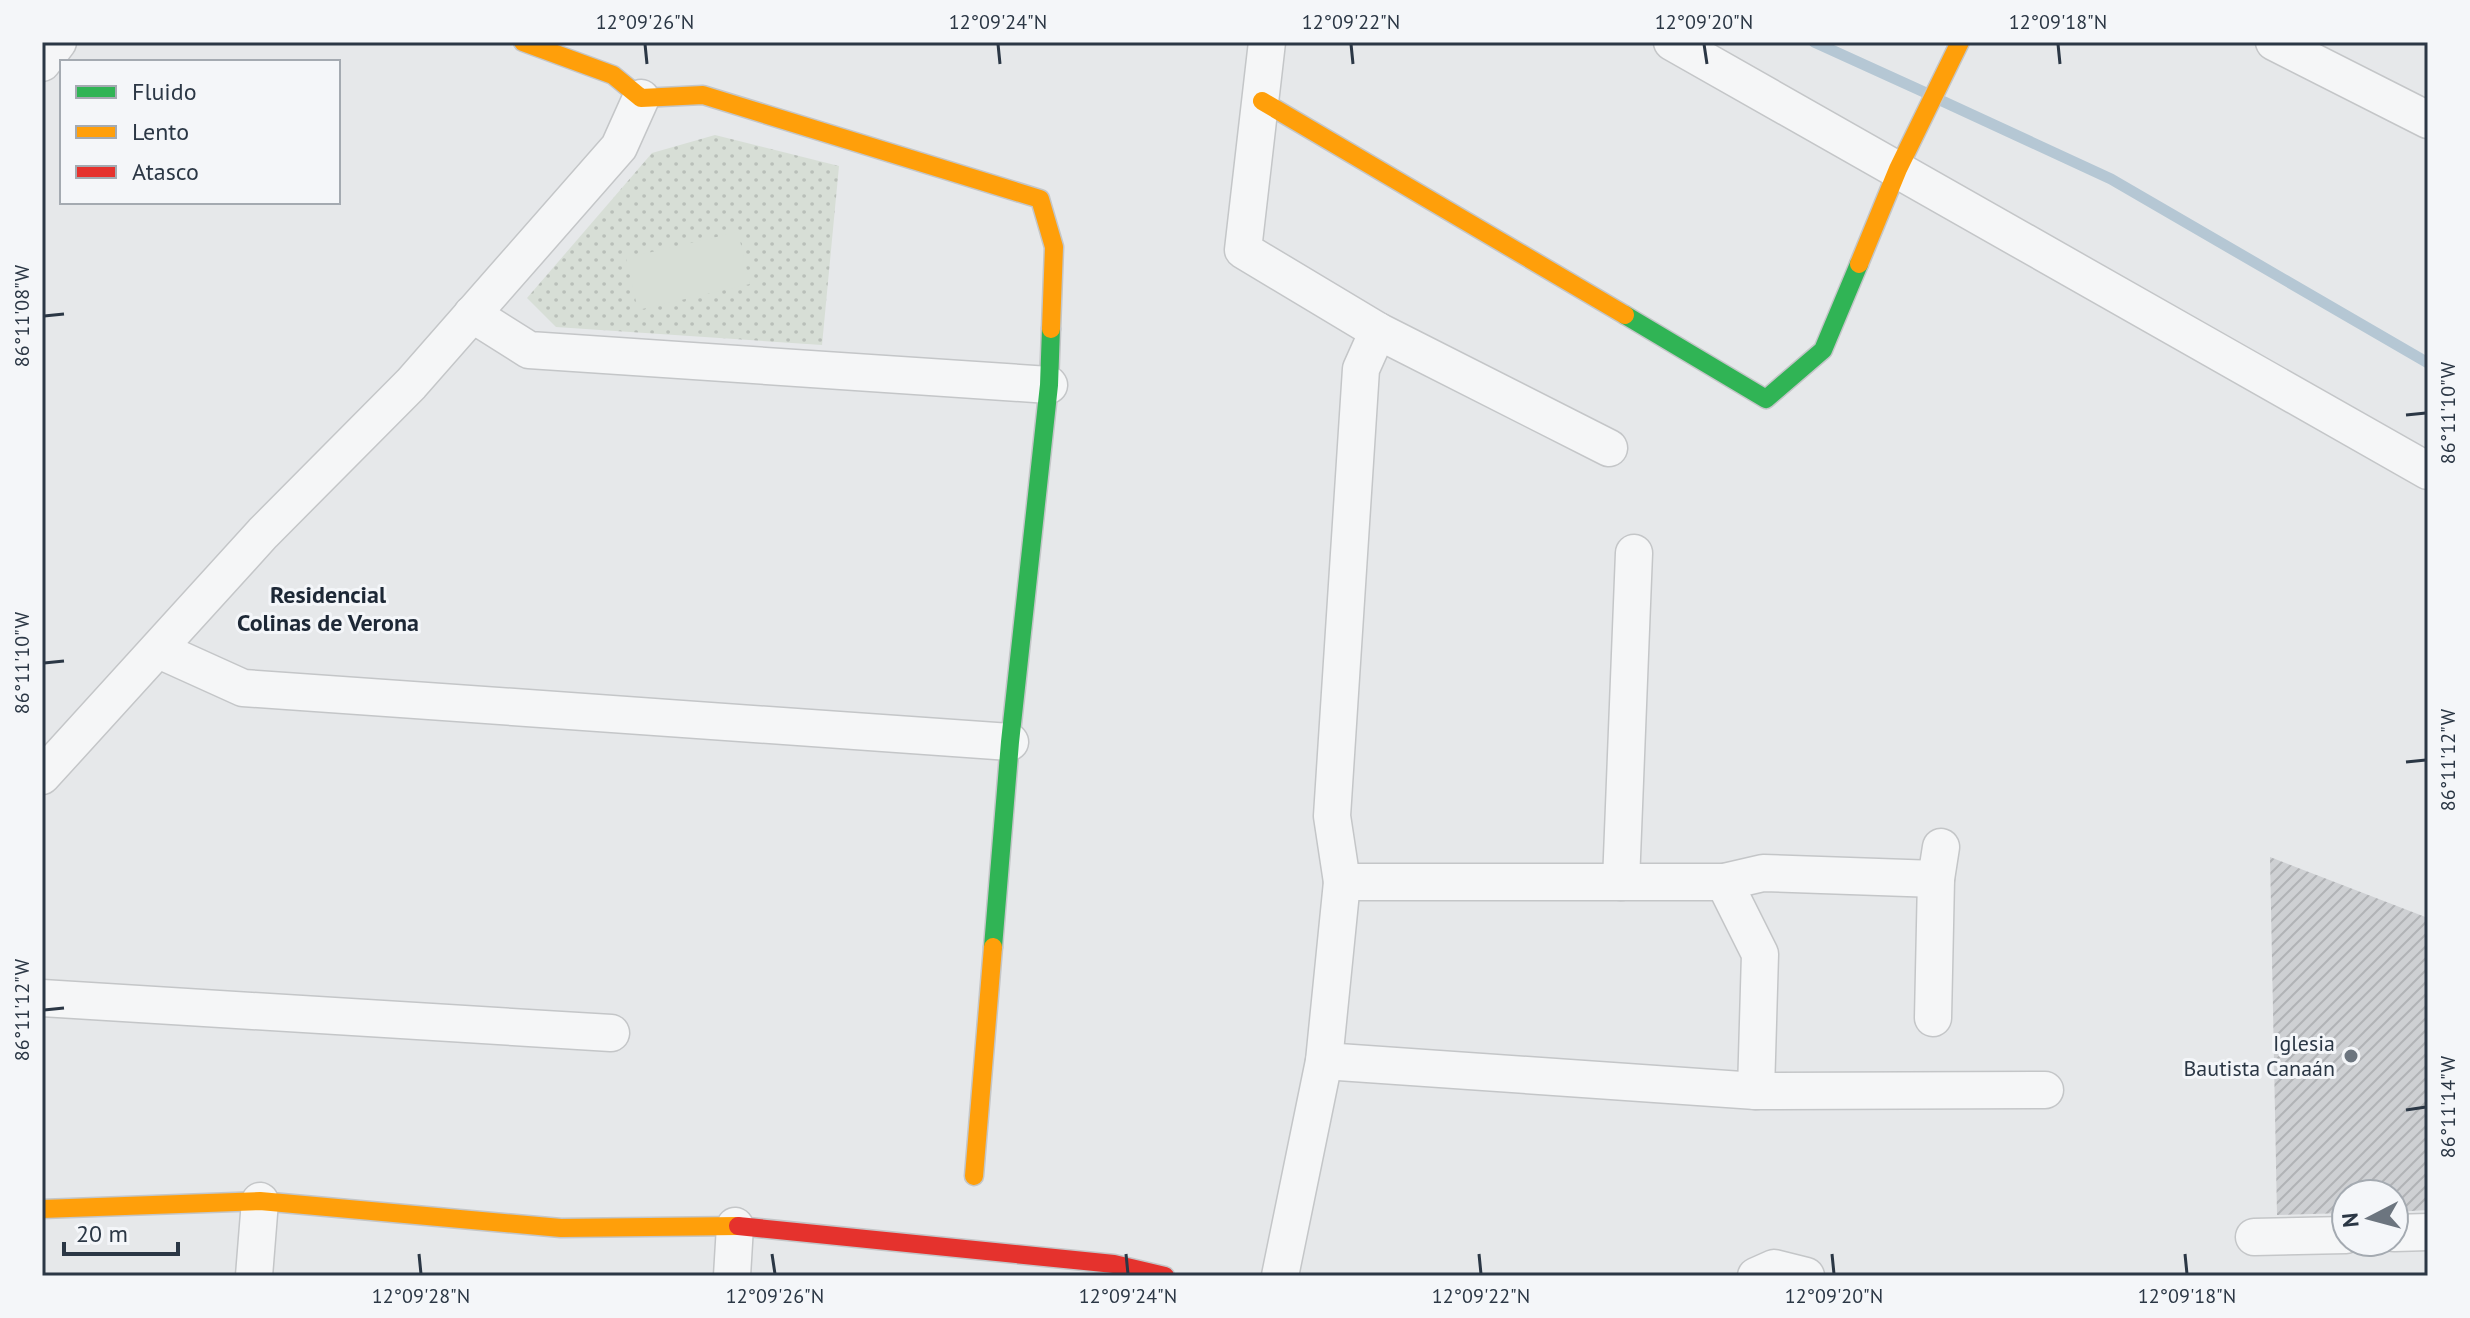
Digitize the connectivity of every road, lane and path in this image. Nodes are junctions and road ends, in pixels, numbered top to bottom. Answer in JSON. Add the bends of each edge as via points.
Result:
{"nodes":[{"id":1,"x":58,"y":42,"type":"edge"},
{"id":2,"x":523,"y":42,"type":"edge"},
{"id":3,"x":1267,"y":42,"type":"edge"},
{"id":4,"x":1672,"y":42,"type":"edge"},
{"id":5,"x":1960,"y":42,"type":"edge"},
{"id":6,"x":2274,"y":42,"type":"edge"},
{"id":7,"x":42,"y":63,"type":"edge"},
{"id":8,"x":641,"y":98,"type":"junction"},
{"id":9,"x":1262,"y":101,"type":"junction"},
{"id":10,"x":2428,"y":120,"type":"edge"},
{"id":11,"x":1905,"y":155,"type":"junction"},
{"id":12,"x":472,"y":314,"type":"junction"},
{"id":13,"x":1378,"y":331,"type":"junction"},
{"id":14,"x":1049,"y":385,"type":"junction"},
{"id":15,"x":1609,"y":448,"type":"dead end"},
{"id":16,"x":2428,"y":471,"type":"edge"},
{"id":17,"x":1634,"y":553,"type":"dead end"},
{"id":18,"x":159,"y":650,"type":"junction"},
{"id":19,"x":1010,"y":742,"type":"junction"},
{"id":20,"x":42,"y":776,"type":"edge"},
{"id":21,"x":1342,"y":882,"type":"junction"},
{"id":22,"x":1621,"y":882,"type":"junction"},
{"id":23,"x":1724,"y":882,"type":"junction"},
{"id":24,"x":42,"y":998,"type":"edge"},
{"id":25,"x":1933,"y":1018,"type":"dead end"},
{"id":26,"x":611,"y":1033,"type":"dead end"},
{"id":27,"x":1324,"y":1061,"type":"junction"},
{"id":28,"x":2045,"y":1090,"type":"dead end"},
{"id":29,"x":1756,"y":1091,"type":"junction"},
{"id":30,"x":974,"y":1176,"type":"dead end"},
{"id":31,"x":260,"y":1201,"type":"junction"},
{"id":32,"x":42,"y":1209,"type":"edge"},
{"id":33,"x":735,"y":1226,"type":"junction"},
{"id":34,"x":2330,"y":1235,"type":"edge"},
{"id":35,"x":2254,"y":1237,"type":"dead end"},
{"id":36,"x":254,"y":1276,"type":"edge"},
{"id":37,"x":732,"y":1276,"type":"edge"},
{"id":38,"x":1165,"y":1276,"type":"edge"},
{"id":39,"x":1280,"y":1276,"type":"edge"},
{"id":40,"x":1756,"y":1276,"type":"edge"},
{"id":41,"x":1806,"y":1276,"type":"edge"}],
"edges":[{"from":1,"to":7,"type":"street"},
{"from":2,"to":8,"type":"street","via":[[613,75]]},
{"from":3,"to":9,"type":"street"},
{"from":4,"to":11,"type":"street"},
{"from":5,"to":11,"type":"street"},
{"from":6,"to":10,"type":"street"},
{"from":8,"to":12,"type":"street","via":[[619,147]]},
{"from":8,"to":14,"type":"street","via":[[703,95],[1040,199],[1054,247]]},
{"from":9,"to":11,"type":"street","via":[[1766,399],[1823,350]]},
{"from":9,"to":13,"type":"street","via":[[1243,250]]},
{"from":11,"to":16,"type":"street"},
{"from":12,"to":14,"type":"street","via":[[529,350]]},
{"from":12,"to":18,"type":"street"},
{"from":13,"to":15,"type":"street"},
{"from":13,"to":21,"type":"street","via":[[1361,369],[1332,816]]},
{"from":14,"to":19,"type":"street"},
{"from":17,"to":22,"type":"street"},
{"from":18,"to":19,"type":"street","via":[[243,688]]},
{"from":18,"to":20,"type":"street"},
{"from":19,"to":30,"type":"street"},
{"from":21,"to":22,"type":"street"},
{"from":21,"to":27,"type":"street"},
{"from":22,"to":23,"type":"street"},
{"from":23,"to":25,"type":"street","via":[[1763,873],[1939,863]]},
{"from":23,"to":29,"type":"street","via":[[1760,954]]},
{"from":24,"to":26,"type":"street"},
{"from":27,"to":29,"type":"street"},
{"from":27,"to":39,"type":"street"},
{"from":28,"to":29,"type":"street"},
{"from":31,"to":32,"type":"street"},
{"from":31,"to":33,"type":"street","via":[[561,1228]]},
{"from":31,"to":36,"type":"street"},
{"from":33,"to":37,"type":"street"},
{"from":33,"to":38,"type":"street","via":[[1114,1264]]},
{"from":34,"to":35,"type":"street"},
{"from":40,"to":41,"type":"street","via":[[1774,1268]]}]}
